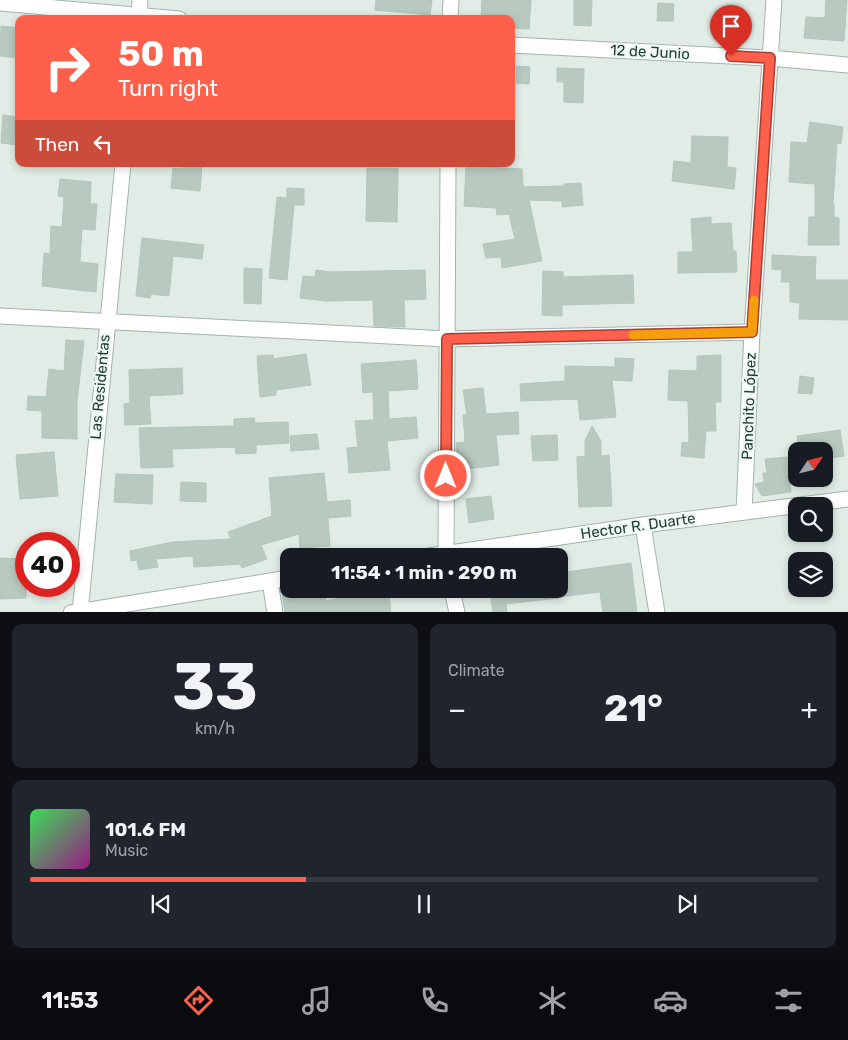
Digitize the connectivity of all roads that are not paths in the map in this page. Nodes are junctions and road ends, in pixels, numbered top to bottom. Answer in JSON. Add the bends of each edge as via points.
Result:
{"nodes":[{"id":1,"x":140,"y":0,"type":"edge"},
{"id":2,"x":452,"y":0,"type":"edge"},
{"id":3,"x":774,"y":0,"type":"edge"},
{"id":4,"x":0,"y":3,"type":"edge"},
{"id":5,"x":119,"y":15,"type":"edge"},
{"id":6,"x":139,"y":15,"type":"edge"},
{"id":7,"x":450,"y":15,"type":"edge"},
{"id":8,"x":515,"y":45,"type":"edge"},
{"id":9,"x":770,"y":58,"type":"junction"},
{"id":10,"x":848,"y":65,"type":"edge"},
{"id":11,"x":123,"y":167,"type":"edge"},
{"id":12,"x":448,"y":167,"type":"edge"},
{"id":13,"x":0,"y":316,"type":"edge"},
{"id":14,"x":107,"y":321,"type":"junction"},
{"id":15,"x":752,"y":332,"type":"junction"},
{"id":16,"x":447,"y":339,"type":"junction"},
{"id":17,"x":848,"y":499,"type":"edge"},
{"id":18,"x":744,"y":512,"type":"junction"},
{"id":19,"x":643,"y":525,"type":"junction"},
{"id":20,"x":446,"y":548,"type":"edge"},
{"id":21,"x":492,"y":548,"type":"edge"},
{"id":22,"x":280,"y":579,"type":"edge"},
{"id":23,"x":270,"y":581,"type":"junction"},
{"id":24,"x":454,"y":598,"type":"edge"},
{"id":25,"x":77,"y":612,"type":"edge"},
{"id":26,"x":275,"y":612,"type":"edge"},
{"id":27,"x":457,"y":612,"type":"edge"},
{"id":28,"x":658,"y":612,"type":"edge"}],
"edges":[{"from":1,"to":6,"type":"street"},
{"from":2,"to":7,"type":"street"},
{"from":3,"to":9,"type":"street","name":"Panchito López"},
{"from":4,"to":5,"type":"street"},
{"from":8,"to":9,"type":"street","name":"12 de Junio"},
{"from":9,"to":10,"type":"street","name":"12 de Junio"},
{"from":9,"to":15,"type":"street","name":"Panchito López"},
{"from":11,"to":14,"type":"street","name":"Las Residentas"},
{"from":12,"to":16,"type":"street"},
{"from":13,"to":14,"type":"street"},
{"from":14,"to":16,"type":"street"},
{"from":14,"to":25,"type":"street","name":"Las Residentas"},
{"from":15,"to":16,"type":"street"},
{"from":15,"to":18,"type":"street","name":"Panchito López"},
{"from":16,"to":20,"type":"street"},
{"from":17,"to":18,"type":"street","name":"Hector R. Duarte"},
{"from":18,"to":19,"type":"street","name":"Hector R. Duarte"},
{"from":19,"to":21,"type":"street","name":"Hector R. Duarte"},
{"from":19,"to":28,"type":"street"},
{"from":22,"to":23,"type":"street"},
{"from":23,"to":25,"type":"street"},
{"from":23,"to":26,"type":"street"},
{"from":24,"to":27,"type":"street"}]}
